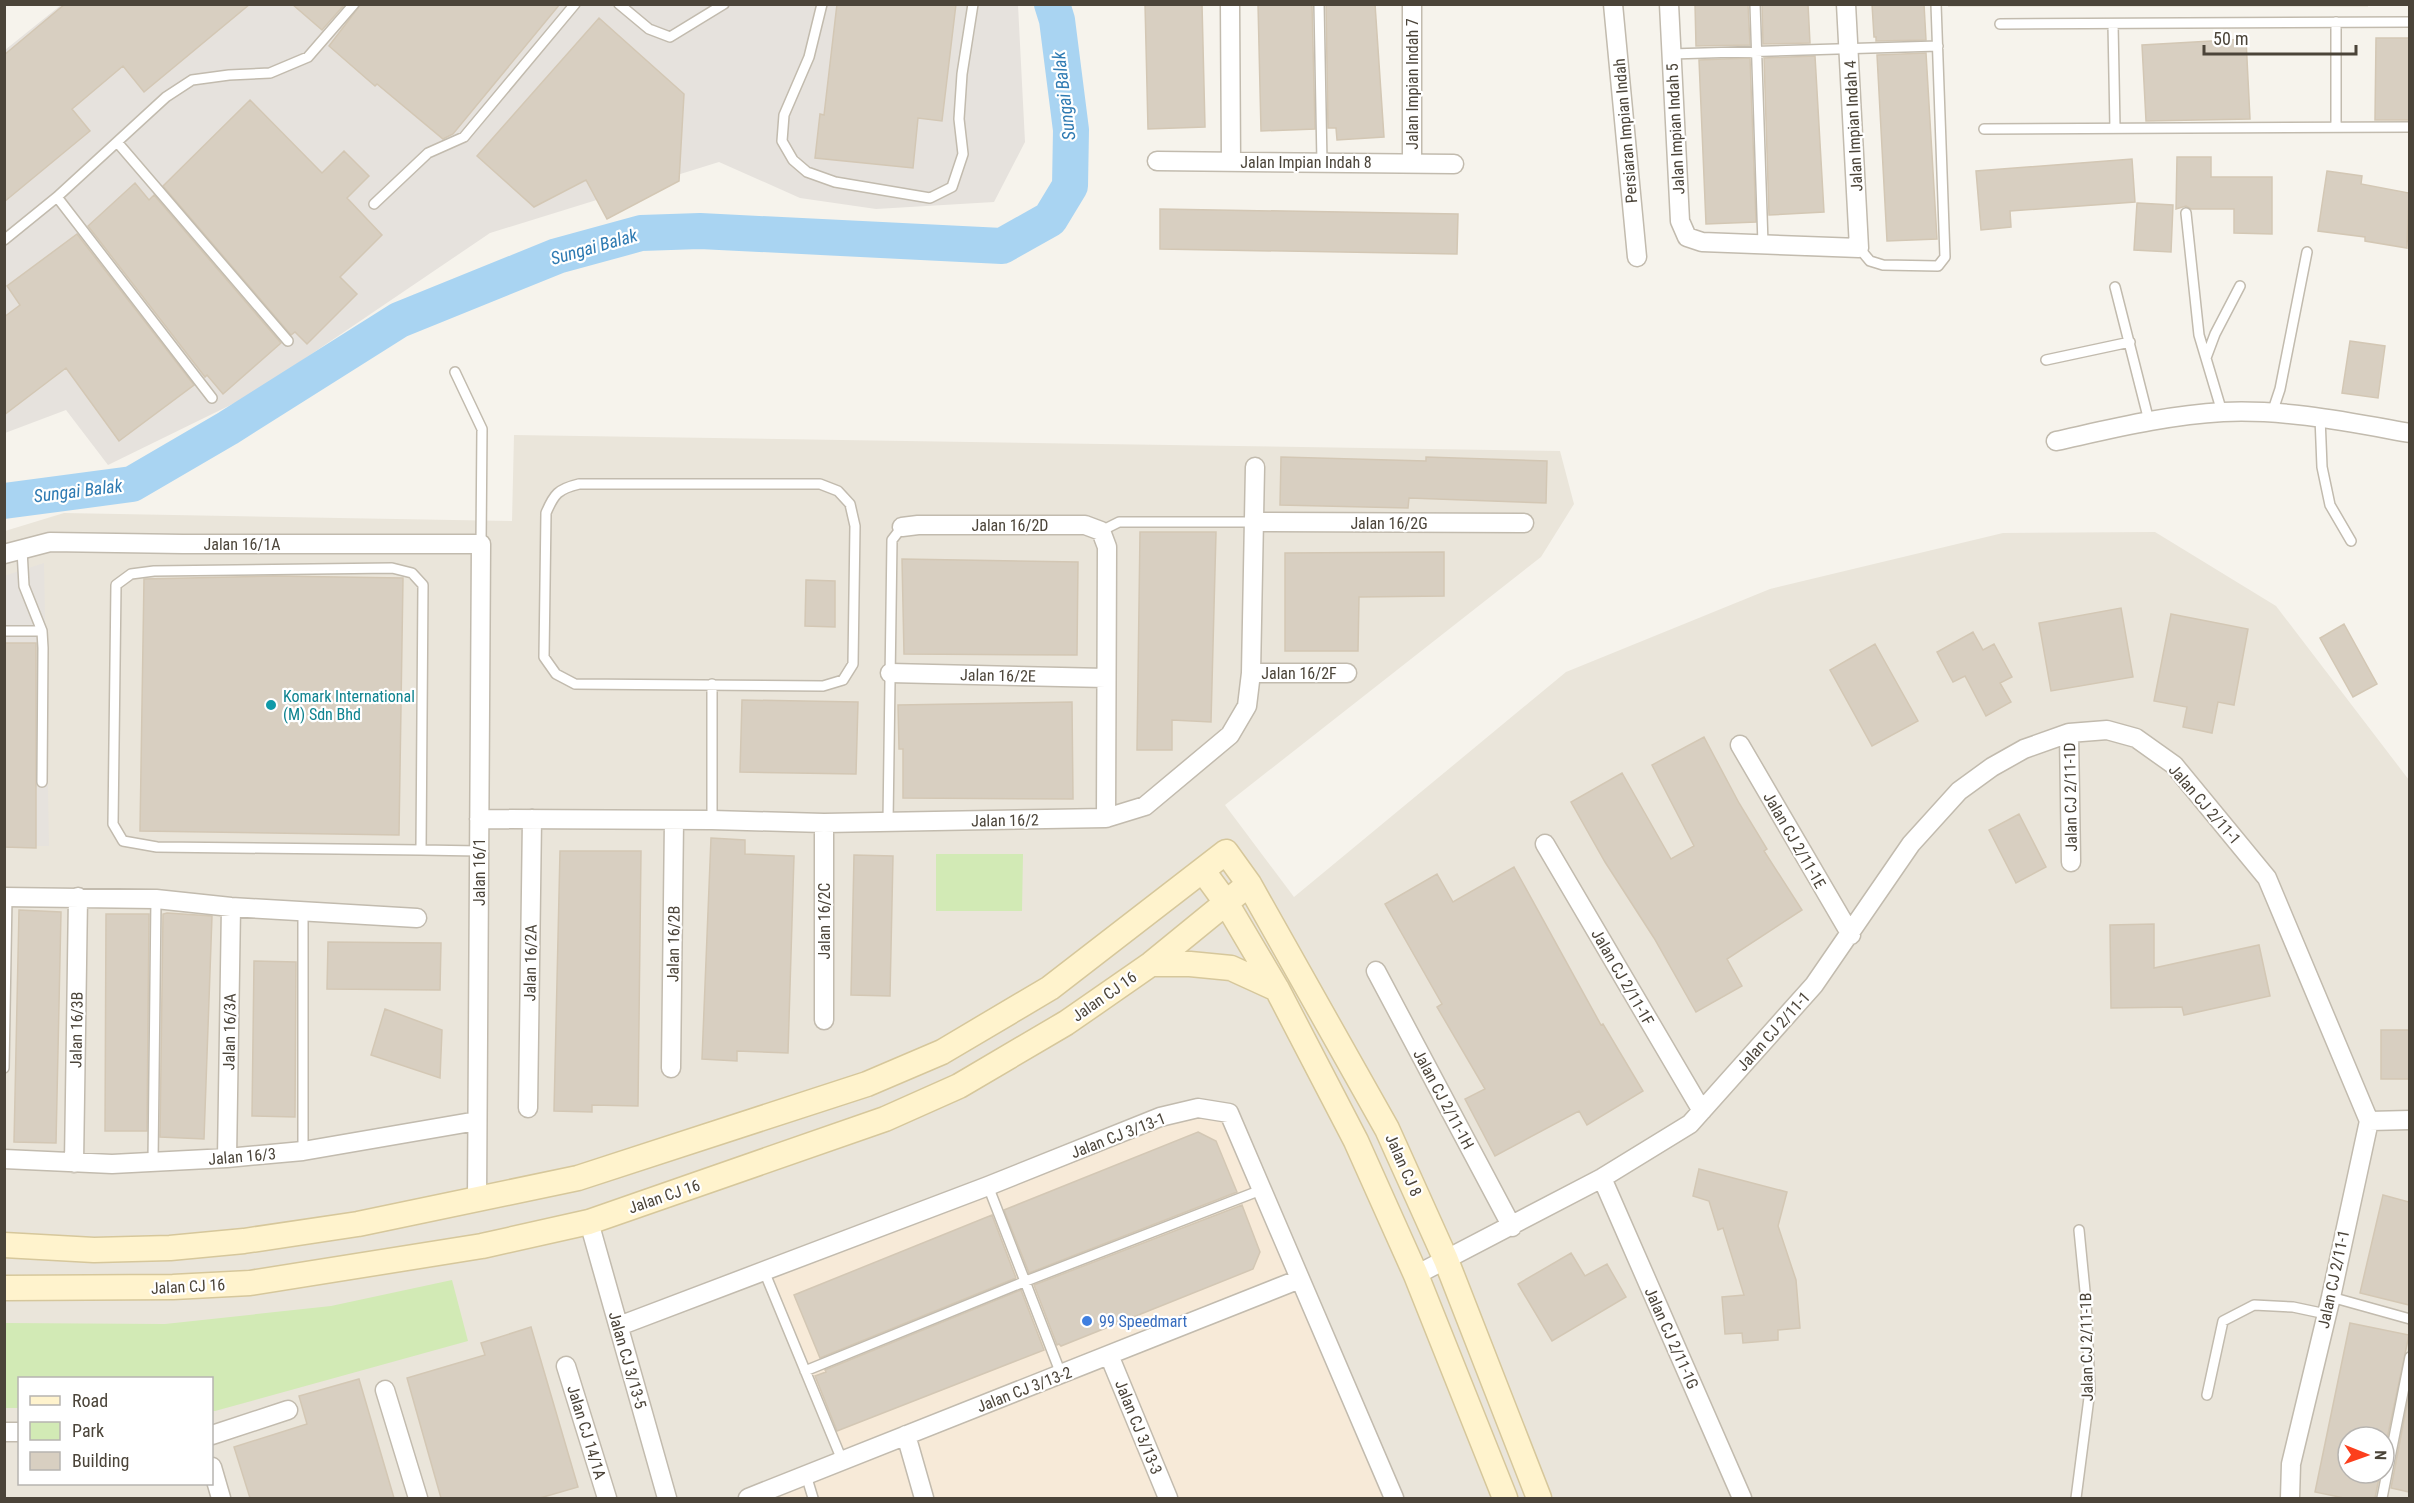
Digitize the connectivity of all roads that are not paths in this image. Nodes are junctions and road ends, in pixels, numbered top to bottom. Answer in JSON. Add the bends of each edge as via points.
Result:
{"nodes":[{"id":1,"x":354,"y":4,"type":"edge"},
{"id":2,"x":575,"y":4,"type":"edge"},
{"id":3,"x":619,"y":4,"type":"edge"},
{"id":4,"x":724,"y":4,"type":"edge"},
{"id":5,"x":822,"y":4,"type":"edge"},
{"id":6,"x":973,"y":4,"type":"edge"},
{"id":7,"x":1230,"y":4,"type":"edge"},
{"id":8,"x":1319,"y":4,"type":"edge"},
{"id":9,"x":1412,"y":4,"type":"edge"},
{"id":10,"x":1613,"y":4,"type":"edge"},
{"id":11,"x":1669,"y":4,"type":"edge"},
{"id":12,"x":1755,"y":4,"type":"edge"},
{"id":13,"x":1846,"y":4,"type":"edge"},
{"id":14,"x":1936,"y":4,"type":"edge"},
{"id":15,"x":2336,"y":22,"type":"junction"},
{"id":16,"x":2409,"y":22,"type":"edge"},
{"id":17,"x":2000,"y":24,"type":"dead end"},
{"id":18,"x":2113,"y":24,"type":"junction"},
{"id":19,"x":1938,"y":46,"type":"junction"},
{"id":20,"x":1848,"y":48,"type":"junction"},
{"id":21,"x":1756,"y":51,"type":"junction"},
{"id":22,"x":1671,"y":54,"type":"junction"},
{"id":23,"x":2336,"y":126,"type":"junction"},
{"id":24,"x":2409,"y":127,"type":"edge"},
{"id":25,"x":2115,"y":128,"type":"junction"},
{"id":26,"x":1984,"y":129,"type":"dead end"},
{"id":27,"x":117,"y":142,"type":"junction"},
{"id":28,"x":1157,"y":161,"type":"dead end"},
{"id":29,"x":1231,"y":162,"type":"junction"},
{"id":30,"x":1322,"y":163,"type":"junction"},
{"id":31,"x":1412,"y":163,"type":"junction"},
{"id":32,"x":1454,"y":164,"type":"dead end"},
{"id":33,"x":57,"y":197,"type":"junction"},
{"id":34,"x":374,"y":204,"type":"dead end"},
{"id":35,"x":2186,"y":213,"type":"dead end"},
{"id":36,"x":4,"y":240,"type":"edge"},
{"id":37,"x":1763,"y":244,"type":"junction"},
{"id":38,"x":1859,"y":248,"type":"junction"},
{"id":39,"x":2307,"y":252,"type":"dead end"},
{"id":40,"x":1637,"y":257,"type":"dead end"},
{"id":41,"x":2240,"y":286,"type":"dead end"},
{"id":42,"x":2115,"y":287,"type":"dead end"},
{"id":43,"x":288,"y":341,"type":"dead end"},
{"id":44,"x":2130,"y":342,"type":"junction"},
{"id":45,"x":2206,"y":358,"type":"junction"},
{"id":46,"x":2046,"y":360,"type":"dead end"},
{"id":47,"x":454,"y":372,"type":"dead end"},
{"id":48,"x":212,"y":398,"type":"dead end"},
{"id":49,"x":2223,"y":412,"type":"junction"},
{"id":50,"x":2271,"y":413,"type":"junction"},
{"id":51,"x":2320,"y":417,"type":"junction"},
{"id":52,"x":2150,"y":421,"type":"junction"},
{"id":53,"x":2409,"y":433,"type":"edge"},
{"id":54,"x":2056,"y":441,"type":"dead end"},
{"id":55,"x":1255,"y":467,"type":"dead end"},
{"id":56,"x":1253,"y":522,"type":"junction"},
{"id":57,"x":1524,"y":523,"type":"dead end"},
{"id":58,"x":902,"y":527,"type":"joint"},
{"id":59,"x":1104,"y":539,"type":"junction"},
{"id":60,"x":2351,"y":541,"type":"dead end"},
{"id":61,"x":481,"y":544,"type":"junction"},
{"id":62,"x":13,"y":552,"type":"edge"},
{"id":63,"x":4,"y":631,"type":"edge"},
{"id":64,"x":42,"y":631,"type":"junction"},
{"id":65,"x":890,"y":673,"type":"junction"},
{"id":66,"x":1251,"y":673,"type":"junction"},
{"id":67,"x":1347,"y":673,"type":"dead end"},
{"id":68,"x":1107,"y":678,"type":"junction"},
{"id":69,"x":712,"y":684,"type":"junction"},
{"id":70,"x":2069,"y":732,"type":"junction"},
{"id":71,"x":1740,"y":745,"type":"dead end"},
{"id":72,"x":42,"y":782,"type":"dead end"},
{"id":73,"x":1106,"y":818,"type":"junction"},
{"id":74,"x":479,"y":819,"type":"junction"},
{"id":75,"x":532,"y":819,"type":"junction"},
{"id":76,"x":674,"y":820,"type":"junction"},
{"id":77,"x":712,"y":820,"type":"junction"},
{"id":78,"x":888,"y":822,"type":"junction"},
{"id":79,"x":824,"y":823,"type":"junction"},
{"id":80,"x":1545,"y":844,"type":"dead end"},
{"id":81,"x":421,"y":850,"type":"junction"},
{"id":82,"x":479,"y":851,"type":"junction"},
{"id":83,"x":2071,"y":862,"type":"dead end"},
{"id":84,"x":1203,"y":871,"type":"junction"},
{"id":85,"x":1249,"y":884,"type":"junction"},
{"id":86,"x":6,"y":897,"type":"edge"},
{"id":87,"x":78,"y":897,"type":"junction"},
{"id":88,"x":156,"y":899,"type":"junction"},
{"id":89,"x":1225,"y":902,"type":"junction"},
{"id":90,"x":231,"y":907,"type":"junction"},
{"id":91,"x":303,"y":911,"type":"junction"},
{"id":92,"x":417,"y":918,"type":"dead end"},
{"id":93,"x":1851,"y":935,"type":"junction"},
{"id":94,"x":1150,"y":964,"type":"junction"},
{"id":95,"x":1376,"y":971,"type":"dead end"},
{"id":96,"x":1277,"y":989,"type":"junction"},
{"id":97,"x":824,"y":1020,"type":"dead end"},
{"id":98,"x":4,"y":1068,"type":"edge"},
{"id":99,"x":671,"y":1068,"type":"dead end"},
{"id":100,"x":528,"y":1108,"type":"dead end"},
{"id":101,"x":1702,"y":1111,"type":"junction"},
{"id":102,"x":2409,"y":1120,"type":"edge"},
{"id":103,"x":477,"y":1121,"type":"junction"},
{"id":104,"x":2369,"y":1121,"type":"junction"},
{"id":105,"x":303,"y":1151,"type":"junction"},
{"id":106,"x":227,"y":1158,"type":"junction"},
{"id":107,"x":4,"y":1160,"type":"edge"},
{"id":108,"x":153,"y":1162,"type":"junction"},
{"id":109,"x":74,"y":1163,"type":"junction"},
{"id":110,"x":1602,"y":1179,"type":"junction"},
{"id":111,"x":988,"y":1186,"type":"junction"},
{"id":112,"x":1262,"y":1190,"type":"junction"},
{"id":113,"x":477,"y":1200,"type":"junction"},
{"id":114,"x":590,"y":1222,"type":"junction"},
{"id":115,"x":1512,"y":1227,"type":"junction"},
{"id":116,"x":2079,"y":1230,"type":"dead end"},
{"id":117,"x":4,"y":1245,"type":"edge"},
{"id":118,"x":1446,"y":1260,"type":"junction"},
{"id":119,"x":764,"y":1270,"type":"junction"},
{"id":120,"x":1416,"y":1275,"type":"junction"},
{"id":121,"x":1299,"y":1279,"type":"junction"},
{"id":122,"x":1026,"y":1281,"type":"junction"},
{"id":123,"x":4,"y":1288,"type":"edge"},
{"id":124,"x":2329,"y":1306,"type":"junction"},
{"id":125,"x":2409,"y":1319,"type":"edge"},
{"id":126,"x":619,"y":1326,"type":"junction"},
{"id":127,"x":1109,"y":1355,"type":"junction"},
{"id":128,"x":2409,"y":1357,"type":"edge"},
{"id":129,"x":566,"y":1366,"type":"dead end"},
{"id":130,"x":805,"y":1371,"type":"junction"},
{"id":131,"x":1061,"y":1374,"type":"junction"},
{"id":132,"x":385,"y":1390,"type":"dead end"},
{"id":133,"x":2207,"y":1395,"type":"dead end"},
{"id":134,"x":288,"y":1410,"type":"dead end"},
{"id":135,"x":213,"y":1436,"type":"edge"},
{"id":136,"x":906,"y":1436,"type":"junction"},
{"id":137,"x":842,"y":1460,"type":"junction"},
{"id":138,"x":213,"y":1470,"type":"edge"},
{"id":139,"x":806,"y":1475,"type":"junction"},
{"id":140,"x":221,"y":1498,"type":"edge"},
{"id":141,"x":418,"y":1498,"type":"edge"},
{"id":142,"x":607,"y":1498,"type":"edge"},
{"id":143,"x":667,"y":1498,"type":"edge"},
{"id":144,"x":748,"y":1498,"type":"edge"},
{"id":145,"x":813,"y":1498,"type":"edge"},
{"id":146,"x":924,"y":1498,"type":"edge"},
{"id":147,"x":1168,"y":1498,"type":"edge"},
{"id":148,"x":1394,"y":1498,"type":"edge"},
{"id":149,"x":1505,"y":1498,"type":"edge"},
{"id":150,"x":1539,"y":1498,"type":"edge"},
{"id":151,"x":1743,"y":1498,"type":"edge"},
{"id":152,"x":2076,"y":1498,"type":"edge"},
{"id":153,"x":2289,"y":1498,"type":"edge"},
{"id":154,"x":2382,"y":1498,"type":"edge"}],
"edges":[{"from":1,"to":27,"type":"lane","via":[[308,57],[270,73],[192,81],[166,97]]},
{"from":2,"to":34,"type":"lane","via":[[464,136],[428,153]]},
{"from":3,"to":4,"type":"lane","via":[[649,29],[670,37]]},
{"from":5,"to":6,"type":"lane","via":[[809,57],[784,115],[782,141],[793,160],[807,172],[835,182],[930,198],[952,187],[963,154],[962,74]]},
{"from":7,"to":29,"type":"street"},
{"from":8,"to":30,"type":"lane"},
{"from":9,"to":31,"type":"street","name":"Jalan Impian Indah 7"},
{"from":10,"to":40,"type":"street","name":"Persiaran Impian Indah"},
{"from":11,"to":22,"type":"street","name":"Jalan Impian Indah 5"},
{"from":12,"to":21,"type":"lane"},
{"from":13,"to":20,"type":"street","name":"Jalan Impian Indah 4"},
{"from":14,"to":19,"type":"lane"},
{"from":15,"to":16,"type":"lane"},
{"from":15,"to":18,"type":"lane"},
{"from":15,"to":23,"type":"lane"},
{"from":17,"to":18,"type":"lane"},
{"from":18,"to":25,"type":"lane"},
{"from":19,"to":20,"type":"lane"},
{"from":19,"to":38,"type":"lane","via":[[1945,257],[1938,266],[1883,265],[1870,261]]},
{"from":20,"to":21,"type":"lane"},
{"from":20,"to":38,"type":"street","name":"Jalan Impian Indah 4"},
{"from":21,"to":22,"type":"lane"},
{"from":21,"to":37,"type":"lane"},
{"from":22,"to":37,"type":"street","name":"Jalan Impian Indah 5","via":[[1680,221],[1688,237],[1702,242]]},
{"from":23,"to":24,"type":"lane"},
{"from":23,"to":25,"type":"lane"},
{"from":25,"to":26,"type":"lane"},
{"from":27,"to":33,"type":"lane"},
{"from":27,"to":43,"type":"lane"},
{"from":28,"to":29,"type":"street","name":"Jalan Impian Indah 8"},
{"from":29,"to":30,"type":"street","name":"Jalan Impian Indah 8"},
{"from":30,"to":31,"type":"street","name":"Jalan Impian Indah 8"},
{"from":31,"to":32,"type":"street","name":"Jalan Impian Indah 8"},
{"from":33,"to":36,"type":"lane"},
{"from":33,"to":48,"type":"lane"},
{"from":35,"to":45,"type":"lane","via":[[2199,335]]},
{"from":37,"to":38,"type":"street"},
{"from":39,"to":50,"type":"lane","via":[[2280,389]]},
{"from":41,"to":45,"type":"lane"},
{"from":42,"to":44,"type":"lane"},
{"from":44,"to":46,"type":"lane"},
{"from":44,"to":52,"type":"lane"},
{"from":45,"to":49,"type":"lane"},
{"from":47,"to":61,"type":"lane","via":[[482,429]]},
{"from":49,"to":50,"type":"street"},
{"from":49,"to":52,"type":"street"},
{"from":50,"to":51,"type":"street"},
{"from":51,"to":53,"type":"street"},
{"from":51,"to":60,"type":"lane","via":[[2322,467],[2330,505]]},
{"from":52,"to":54,"type":"street"},
{"from":55,"to":56,"type":"street","name":"Jalan 16/2"},
{"from":56,"to":57,"type":"street","name":"Jalan 16/2G"},
{"from":56,"to":59,"type":"lane","via":[[1119,522]]},
{"from":56,"to":66,"type":"street","name":"Jalan 16/2"},
{"from":58,"to":59,"type":"street","name":"Jalan 16/2D","via":[[1085,525]]},
{"from":58,"to":65,"type":"lane","via":[[892,540]]},
{"from":59,"to":68,"type":"street"},
{"from":61,"to":62,"type":"street","name":"Jalan 16/1A","via":[[50,542]]},
{"from":61,"to":74,"type":"street","name":"Jalan 16/1"},
{"from":62,"to":64,"type":"lane"},
{"from":63,"to":64,"type":"lane"},
{"from":64,"to":72,"type":"lane"},
{"from":65,"to":68,"type":"street","name":"Jalan 16/2E"},
{"from":65,"to":78,"type":"lane"},
{"from":66,"to":67,"type":"street","name":"Jalan 16/2F"},
{"from":66,"to":73,"type":"street","name":"Jalan 16/2","via":[[1247,706],[1230,735],[1145,806]]},
{"from":68,"to":73,"type":"street"},
{"from":69,"to":69,"type":"lane","via":[[575,684],[556,674],[544,657],[546,513],[562,488],[579,484],[820,484],[838,490],[850,504],[855,526],[853,664],[843,680],[822,686]]},
{"from":69,"to":77,"type":"lane"},
{"from":70,"to":83,"type":"street","name":"Jalan CJ 2/11-1D"},
{"from":70,"to":93,"type":"street","name":"Jalan CJ 2/11-1","via":[[2024,749],[1959,791],[1911,844]]},
{"from":70,"to":104,"type":"street","name":"Jalan CJ 2/11-1","via":[[2107,730],[2136,738],[2174,765],[2267,878]]},
{"from":71,"to":93,"type":"street","name":"Jalan CJ 2/11-1E"},
{"from":73,"to":78,"type":"street","name":"Jalan 16/2"},
{"from":74,"to":75,"type":"street","name":"Jalan 16/2"},
{"from":74,"to":82,"type":"street","name":"Jalan 16/1"},
{"from":75,"to":76,"type":"street","name":"Jalan 16/2"},
{"from":75,"to":100,"type":"street","name":"Jalan 16/2A"},
{"from":76,"to":77,"type":"street","name":"Jalan 16/2"},
{"from":76,"to":99,"type":"street","name":"Jalan 16/2B"},
{"from":77,"to":79,"type":"street","name":"Jalan 16/2"},
{"from":78,"to":79,"type":"street","name":"Jalan 16/2"},
{"from":79,"to":97,"type":"street","name":"Jalan 16/2C"},
{"from":80,"to":101,"type":"street","name":"Jalan CJ 2/11-1F"},
{"from":81,"to":81,"type":"lane","via":[[423,585],[412,573],[392,568],[154,571],[131,574],[116,585],[113,824],[123,841],[157,847]]},
{"from":81,"to":82,"type":"lane"},
{"from":82,"to":103,"type":"street","name":"Jalan 16/1"},
{"from":84,"to":85,"type":"street","name":"Jalan CJ 8","via":[[1226,852]]},
{"from":84,"to":89,"type":"street","name":"Jalan CJ 8"},
{"from":84,"to":113,"type":"street","via":[[1050,988],[942,1052],[867,1084],[579,1178]]},
{"from":85,"to":89,"type":"street","name":"Jalan CJ 16"},
{"from":85,"to":118,"type":"street","name":"Jalan CJ 8","via":[[1388,1129]]},
{"from":86,"to":87,"type":"street"},
{"from":86,"to":98,"type":"lane"},
{"from":87,"to":88,"type":"street"},
{"from":87,"to":109,"type":"street","name":"Jalan 16/3B"},
{"from":88,"to":90,"type":"street"},
{"from":88,"to":108,"type":"lane"},
{"from":89,"to":94,"type":"street","name":"Jalan CJ 16"},
{"from":89,"to":96,"type":"street","name":"Jalan CJ 8"},
{"from":90,"to":91,"type":"street"},
{"from":90,"to":106,"type":"street","name":"Jalan 16/3A"},
{"from":91,"to":92,"type":"street"},
{"from":91,"to":105,"type":"lane"},
{"from":93,"to":101,"type":"street","name":"Jalan CJ 2/11-1","via":[[1815,985]]},
{"from":94,"to":96,"type":"street","via":[[1231,968]]},
{"from":94,"to":114,"type":"street","name":"Jalan CJ 16","via":[[1066,1023],[959,1086],[885,1119]]},
{"from":95,"to":115,"type":"street","name":"Jalan CJ 2/11-1H"},
{"from":96,"to":120,"type":"street","name":"Jalan CJ 8","via":[[1356,1142]]},
{"from":101,"to":110,"type":"street","name":"Jalan CJ 2/11-1","via":[[1690,1124]]},
{"from":102,"to":104,"type":"street"},
{"from":103,"to":105,"type":"street","name":"Jalan 16/3"},
{"from":103,"to":113,"type":"street","name":"Jalan 16/1"},
{"from":104,"to":124,"type":"street","name":"Jalan CJ 2/11-1"},
{"from":105,"to":106,"type":"street","name":"Jalan 16/3"},
{"from":106,"to":108,"type":"street","name":"Jalan 16/3"},
{"from":107,"to":109,"type":"street","name":"Jalan 16/3"},
{"from":108,"to":109,"type":"street","name":"Jalan 16/3"},
{"from":110,"to":115,"type":"street","name":"Jalan CJ 2/11-1"},
{"from":110,"to":151,"type":"street","name":"Jalan CJ 2/11-1G"},
{"from":111,"to":112,"type":"street","name":"Jalan CJ 3/13-1","via":[[1160,1117],[1198,1108],[1228,1113]]},
{"from":111,"to":119,"type":"street","name":"Jalan CJ 3/13-1"},
{"from":111,"to":122,"type":"lane"},
{"from":112,"to":121,"type":"street","name":"Jalan CJ 3/13-1"},
{"from":112,"to":122,"type":"lane"},
{"from":113,"to":117,"type":"street","via":[[358,1224],[170,1248],[94,1250]]},
{"from":114,"to":123,"type":"street","name":"Jalan CJ 16","via":[[482,1246],[250,1282]]},
{"from":114,"to":126,"type":"street","name":"Jalan CJ 3/13-5"},
{"from":115,"to":118,"type":"street","name":"Jalan CJ 2/11-1"},
{"from":116,"to":152,"type":"lane","name":"Jalan CJ 2/11-1B","via":[[2090,1390]]},
{"from":118,"to":120,"type":"street","name":"Jalan CJ 2/11-1"},
{"from":118,"to":150,"type":"street","name":"Jalan CJ 8"},
{"from":119,"to":126,"type":"street","name":"Jalan CJ 3/13-1"},
{"from":119,"to":130,"type":"lane"},
{"from":120,"to":149,"type":"street","name":"Jalan CJ 8"},
{"from":121,"to":127,"type":"street","name":"Jalan CJ 3/13-2"},
{"from":121,"to":148,"type":"street","name":"Jalan CJ 3/13-1"},
{"from":122,"to":130,"type":"lane"},
{"from":122,"to":131,"type":"lane"},
{"from":124,"to":125,"type":"lane"},
{"from":124,"to":133,"type":"lane","via":[[2254,1305],[2223,1321]]},
{"from":124,"to":153,"type":"street","name":"Jalan CJ 2/11-1","via":[[2291,1464]]},
{"from":126,"to":143,"type":"street","name":"Jalan CJ 3/13-5"},
{"from":127,"to":131,"type":"street","name":"Jalan CJ 3/13-2"},
{"from":127,"to":147,"type":"street","name":"Jalan CJ 3/13-3"},
{"from":128,"to":154,"type":"lane"},
{"from":129,"to":142,"type":"street","name":"Jalan CJ 14/1A"},
{"from":130,"to":137,"type":"lane"},
{"from":131,"to":136,"type":"street","name":"Jalan CJ 3/13-2"},
{"from":132,"to":141,"type":"street"},
{"from":134,"to":135,"type":"street"},
{"from":136,"to":137,"type":"street","name":"Jalan CJ 3/13-2"},
{"from":136,"to":146,"type":"street"},
{"from":137,"to":139,"type":"street","name":"Jalan CJ 3/13-2"},
{"from":138,"to":140,"type":"street"},
{"from":139,"to":144,"type":"street","name":"Jalan CJ 3/13-2"},
{"from":139,"to":145,"type":"lane"}]}
